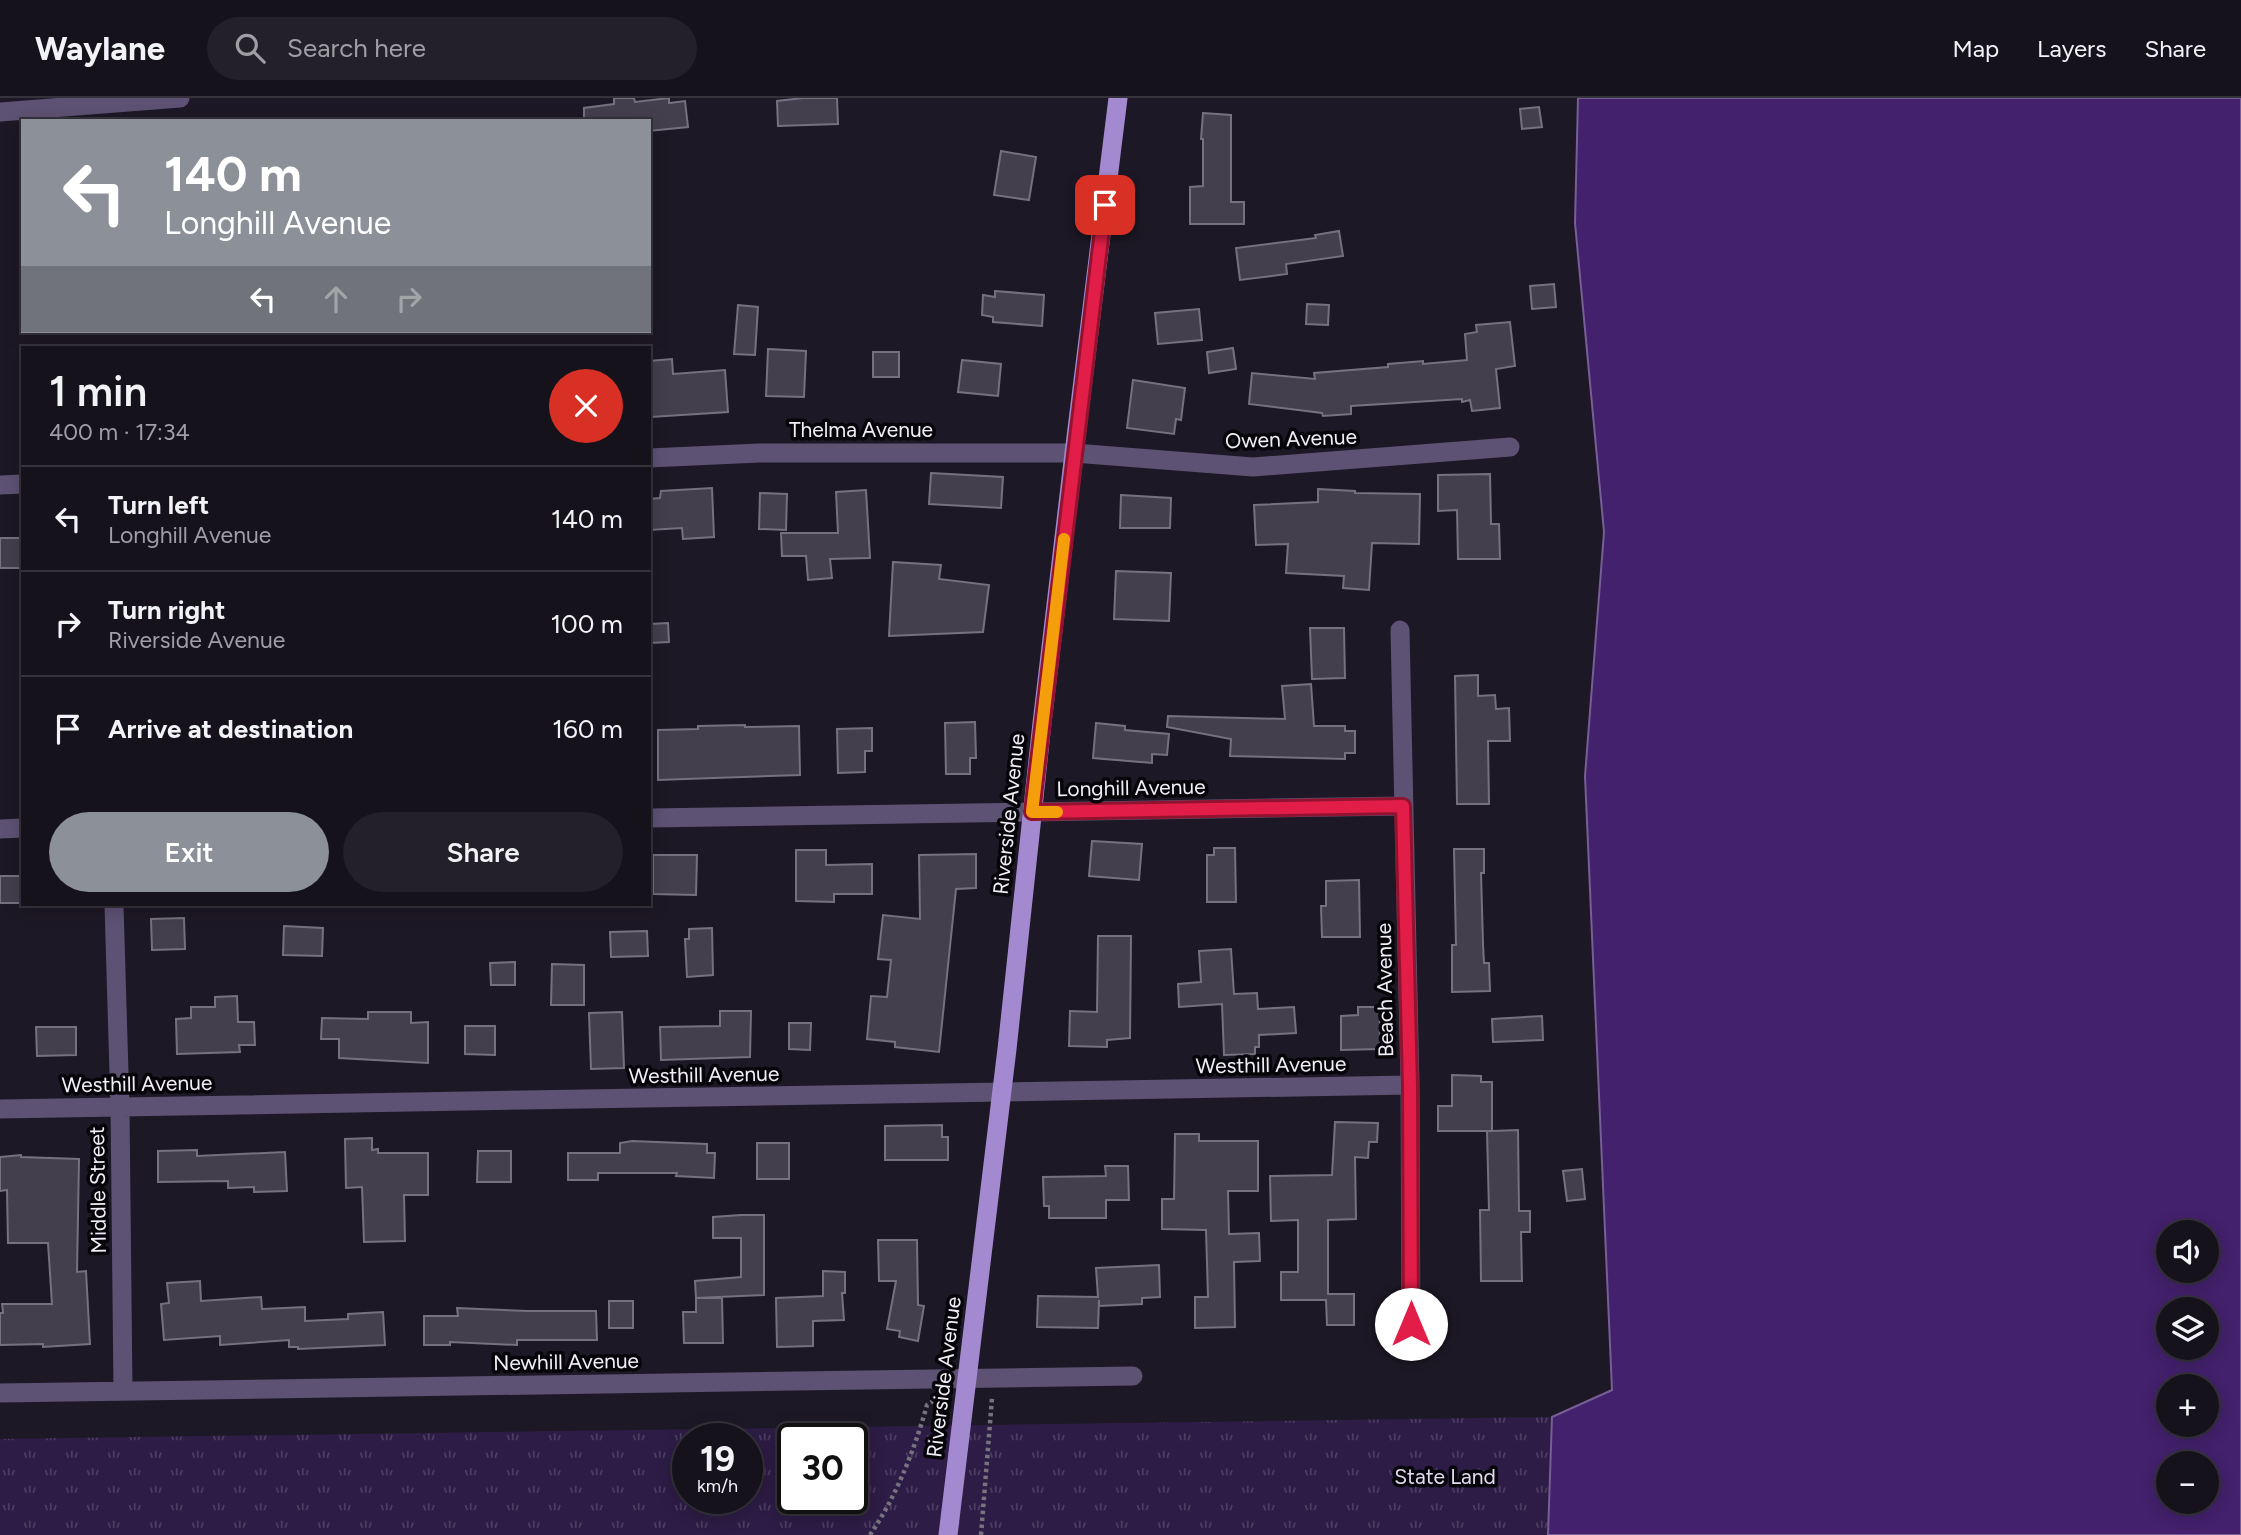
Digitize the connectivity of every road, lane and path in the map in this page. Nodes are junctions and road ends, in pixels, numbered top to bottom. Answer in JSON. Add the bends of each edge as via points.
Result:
{"nodes":[{"id":1,"x":180,"y":98,"type":"edge"},
{"id":2,"x":1118,"y":98,"type":"edge"},
{"id":3,"x":0,"y":112,"type":"edge"},
{"id":4,"x":1510,"y":447,"type":"dead end"},
{"id":5,"x":1074,"y":453,"type":"junction"},
{"id":6,"x":651,"y":458,"type":"edge"},
{"id":7,"x":21,"y":484,"type":"edge"},
{"id":8,"x":0,"y":485,"type":"edge"},
{"id":9,"x":1400,"y":630,"type":"dead end"},
{"id":10,"x":1403,"y":806,"type":"junction"},
{"id":11,"x":1032,"y":812,"type":"junction"},
{"id":12,"x":651,"y":818,"type":"edge"},
{"id":13,"x":21,"y":828,"type":"edge"},
{"id":14,"x":0,"y":829,"type":"edge"},
{"id":15,"x":114,"y":906,"type":"edge"},
{"id":16,"x":1410,"y":1085,"type":"junction"},
{"id":17,"x":1002,"y":1092,"type":"junction"},
{"id":18,"x":120,"y":1107,"type":"junction"},
{"id":19,"x":0,"y":1110,"type":"edge"},
{"id":20,"x":1411,"y":1350,"type":"dead end"},
{"id":21,"x":1133,"y":1376,"type":"dead end"},
{"id":22,"x":967,"y":1378,"type":"junction"},
{"id":23,"x":124,"y":1391,"type":"junction"},
{"id":24,"x":0,"y":1393,"type":"edge"},
{"id":25,"x":948,"y":1535,"type":"edge"}],
"edges":[{"from":1,"to":3,"type":"street"},
{"from":2,"to":5,"type":"main road","name":"Riverside Avenue"},
{"from":4,"to":5,"type":"street","name":"Owen Avenue","via":[[1253,467]]},
{"from":5,"to":6,"type":"street","name":"Thelma Avenue","via":[[760,453]]},
{"from":5,"to":11,"type":"main road","name":"Riverside Avenue"},
{"from":7,"to":8,"type":"street"},
{"from":9,"to":10,"type":"street","name":"Beach Avenue"},
{"from":10,"to":11,"type":"street","name":"Longhill Avenue"},
{"from":10,"to":16,"type":"street","name":"Beach Avenue"},
{"from":11,"to":12,"type":"street","name":"Longhill Avenue"},
{"from":11,"to":17,"type":"main road","name":"Riverside Avenue"},
{"from":13,"to":14,"type":"street"},
{"from":15,"to":18,"type":"street","name":"Middle Street"},
{"from":16,"to":17,"type":"street","name":"Westhill Avenue"},
{"from":16,"to":20,"type":"street","name":"Beach Avenue"},
{"from":17,"to":18,"type":"street","name":"Westhill Avenue"},
{"from":17,"to":22,"type":"main road","name":"Riverside Avenue"},
{"from":18,"to":19,"type":"street","name":"Westhill Avenue"},
{"from":18,"to":23,"type":"street","name":"Middle Street"},
{"from":21,"to":22,"type":"street","name":"Newhill Avenue"},
{"from":22,"to":23,"type":"street","name":"Newhill Avenue"},
{"from":22,"to":25,"type":"main road","name":"Riverside Avenue"},
{"from":23,"to":24,"type":"street","name":"Newhill Avenue"}]}
